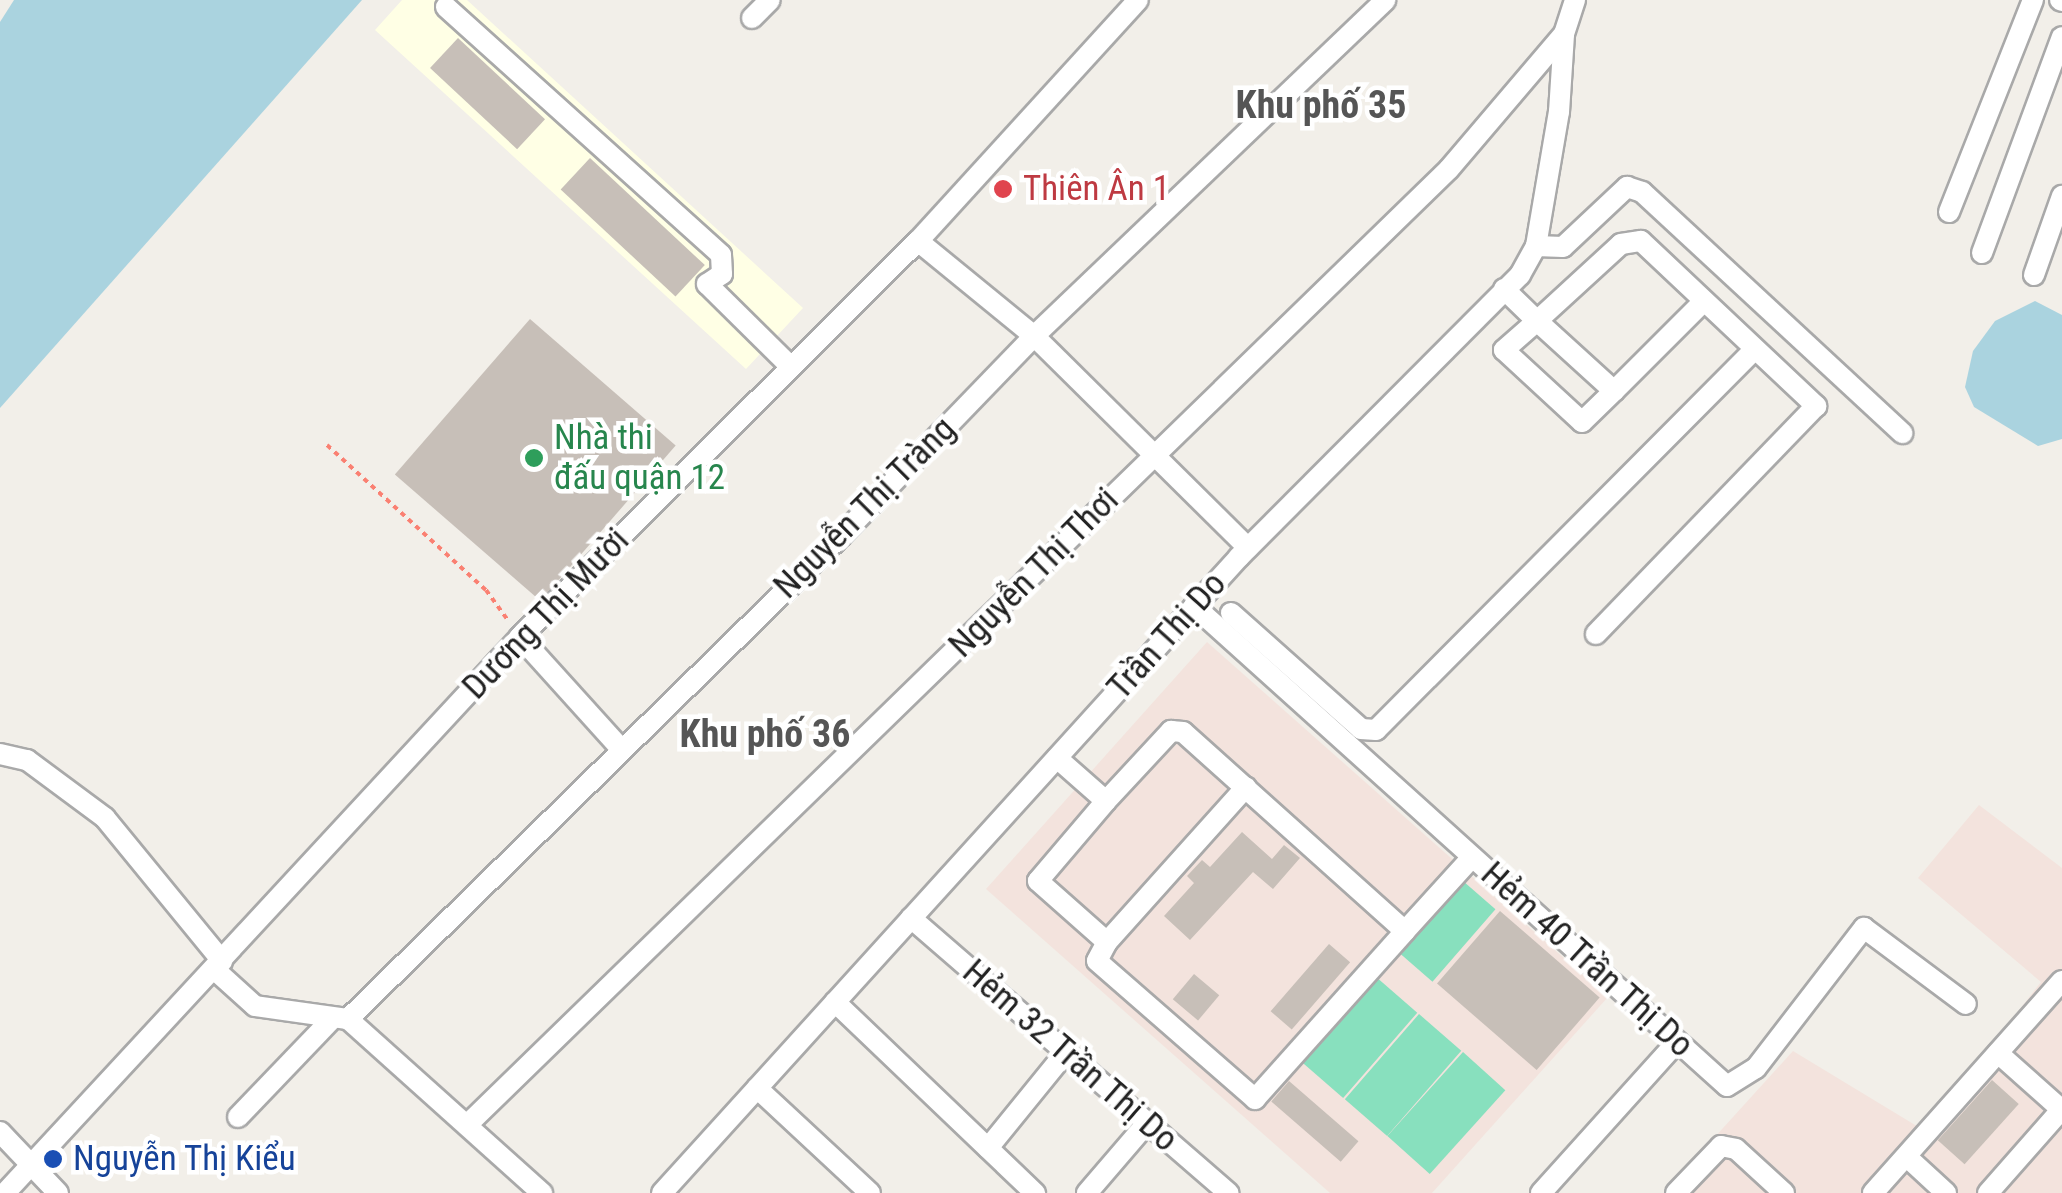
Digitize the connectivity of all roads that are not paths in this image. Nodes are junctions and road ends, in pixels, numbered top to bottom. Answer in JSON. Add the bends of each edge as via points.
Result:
{"nodes":[{"id":1,"x":770,"y":0,"type":"edge"},
{"id":2,"x":1138,"y":0,"type":"edge"},
{"id":3,"x":1385,"y":0,"type":"edge"},
{"id":4,"x":1575,"y":0,"type":"edge"},
{"id":5,"x":2033,"y":0,"type":"edge"},
{"id":6,"x":446,"y":7,"type":"dead end"},
{"id":7,"x":752,"y":18,"type":"dead end"},
{"id":8,"x":1564,"y":34,"type":"junction"},
{"id":9,"x":2062,"y":37,"type":"edge"},
{"id":10,"x":2062,"y":196,"type":"edge"},
{"id":11,"x":1949,"y":212,"type":"dead end"},
{"id":12,"x":918,"y":241,"type":"junction"},
{"id":13,"x":1536,"y":246,"type":"junction"},
{"id":14,"x":1982,"y":252,"type":"dead end"},
{"id":15,"x":2034,"y":275,"type":"dead end"},
{"id":16,"x":1504,"y":289,"type":"junction"},
{"id":17,"x":1704,"y":301,"type":"junction"},
{"id":18,"x":1537,"y":322,"type":"junction"},
{"id":19,"x":1034,"y":336,"type":"junction"},
{"id":20,"x":1755,"y":348,"type":"junction"},
{"id":21,"x":789,"y":365,"type":"junction"},
{"id":22,"x":1844,"y":379,"type":"junction"},
{"id":23,"x":1614,"y":391,"type":"junction"},
{"id":24,"x":1816,"y":406,"type":"junction"},
{"id":25,"x":1902,"y":433,"type":"dead end"},
{"id":26,"x":1155,"y":455,"type":"junction"},
{"id":27,"x":1248,"y":548,"type":"junction"},
{"id":28,"x":1194,"y":606,"type":"junction"},
{"id":29,"x":1231,"y":613,"type":"dead end"},
{"id":30,"x":1596,"y":634,"type":"dead end"},
{"id":31,"x":520,"y":637,"type":"junction"},
{"id":32,"x":622,"y":750,"type":"junction"},
{"id":33,"x":0,"y":754,"type":"edge"},
{"id":34,"x":1057,"y":758,"type":"junction"},
{"id":35,"x":1246,"y":788,"type":"junction"},
{"id":36,"x":1106,"y":801,"type":"junction"},
{"id":37,"x":1472,"y":857,"type":"junction"},
{"id":38,"x":912,"y":918,"type":"junction"},
{"id":39,"x":1405,"y":931,"type":"junction"},
{"id":40,"x":1107,"y":942,"type":"junction"},
{"id":41,"x":218,"y":965,"type":"junction"},
{"id":42,"x":2059,"y":990,"type":"edge"},
{"id":43,"x":835,"y":1002,"type":"junction"},
{"id":44,"x":1966,"y":1004,"type":"dead end"},
{"id":45,"x":340,"y":1018,"type":"junction"},
{"id":46,"x":1676,"y":1043,"type":"junction"},
{"id":47,"x":1066,"y":1052,"type":"junction"},
{"id":48,"x":1998,"y":1053,"type":"junction"},
{"id":49,"x":757,"y":1088,"type":"junction"},
{"id":50,"x":2062,"y":1110,"type":"edge"},
{"id":51,"x":238,"y":1117,"type":"dead end"},
{"id":52,"x":1147,"y":1123,"type":"junction"},
{"id":53,"x":466,"y":1126,"type":"junction"},
{"id":54,"x":0,"y":1132,"type":"edge"},
{"id":55,"x":988,"y":1148,"type":"junction"},
{"id":56,"x":1907,"y":1157,"type":"junction"},
{"id":57,"x":30,"y":1164,"type":"junction"},
{"id":58,"x":5,"y":1193,"type":"edge"},
{"id":59,"x":58,"y":1193,"type":"edge"},
{"id":60,"x":542,"y":1193,"type":"edge"},
{"id":61,"x":662,"y":1193,"type":"edge"},
{"id":62,"x":870,"y":1193,"type":"edge"},
{"id":63,"x":1035,"y":1193,"type":"edge"},
{"id":64,"x":1087,"y":1193,"type":"edge"},
{"id":65,"x":1230,"y":1193,"type":"edge"},
{"id":66,"x":1542,"y":1193,"type":"edge"},
{"id":67,"x":1676,"y":1193,"type":"edge"},
{"id":68,"x":1784,"y":1193,"type":"edge"},
{"id":69,"x":1873,"y":1193,"type":"edge"},
{"id":70,"x":1946,"y":1193,"type":"edge"},
{"id":71,"x":1988,"y":1193,"type":"edge"}],
"edges":[{"from":1,"to":7,"type":"street"},
{"from":2,"to":12,"type":"street","name":"Dương Thị Mười"},
{"from":3,"to":19,"type":"street","name":"Nguyễn Thị Tràng"},
{"from":4,"to":8,"type":"street","name":"Nguyễn Thị Thơi"},
{"from":5,"to":11,"type":"street"},
{"from":6,"to":21,"type":"street","via":[[720,256],[722,274],[707,284]]},
{"from":8,"to":13,"type":"street","name":"Trần Thị Do","via":[[1560,112]]},
{"from":8,"to":26,"type":"street","name":"Nguyễn Thị Thơi","via":[[1448,169]]},
{"from":9,"to":14,"type":"street"},
{"from":10,"to":15,"type":"street"},
{"from":12,"to":19,"type":"street"},
{"from":12,"to":21,"type":"street","name":"Dương Thị Mười"},
{"from":13,"to":16,"type":"street","name":"Trần Thị Do"},
{"from":13,"to":22,"type":"street","via":[[1563,247],[1627,187],[1642,192]]},
{"from":16,"to":18,"type":"street"},
{"from":16,"to":27,"type":"street","name":"Trần Thị Do"},
{"from":17,"to":18,"type":"street","via":[[1641,242],[1630,240]]},
{"from":17,"to":20,"type":"street"},
{"from":17,"to":23,"type":"street"},
{"from":18,"to":23,"type":"street"},
{"from":18,"to":23,"type":"street","via":[[1504,350],[1582,422]]},
{"from":19,"to":26,"type":"street"},
{"from":19,"to":32,"type":"street","name":"Nguyễn Thị Tràng"},
{"from":20,"to":24,"type":"street"},
{"from":20,"to":29,"type":"street","via":[[1376,730],[1360,729]]},
{"from":21,"to":31,"type":"street","name":"Dương Thị Mười"},
{"from":22,"to":24,"type":"street"},
{"from":22,"to":25,"type":"street"},
{"from":24,"to":30,"type":"street"},
{"from":26,"to":27,"type":"street"},
{"from":26,"to":53,"type":"street","name":"Nguyễn Thị Thơi"},
{"from":27,"to":28,"type":"street","name":"Trần Thị Do"},
{"from":28,"to":34,"type":"street","name":"Trần Thị Do"},
{"from":28,"to":37,"type":"street","name":"Hẻm 40 Trần Thị Do"},
{"from":31,"to":32,"type":"street"},
{"from":31,"to":41,"type":"street","name":"Dương Thị Mười"},
{"from":32,"to":45,"type":"street","name":"Nguyễn Thị Tràng"},
{"from":33,"to":41,"type":"street","via":[[27,760],[105,818]]},
{"from":34,"to":36,"type":"street"},
{"from":34,"to":38,"type":"street","name":"Trần Thị Do"},
{"from":35,"to":36,"type":"street","via":[[1183,732],[1171,731]]},
{"from":35,"to":39,"type":"street"},
{"from":35,"to":40,"type":"street"},
{"from":36,"to":40,"type":"street","via":[[1038,881]]},
{"from":37,"to":39,"type":"street"},
{"from":37,"to":46,"type":"street","name":"Hẻm 40 Trần Thị Do"},
{"from":38,"to":43,"type":"street","name":"Trần Thị Do"},
{"from":38,"to":47,"type":"street","name":"Hẻm 32 Trần Thị Do"},
{"from":39,"to":40,"type":"street","via":[[1255,1099],[1098,961]]},
{"from":41,"to":45,"type":"street","via":[[255,1006]]},
{"from":41,"to":57,"type":"street","name":"Dương Thị Mười"},
{"from":42,"to":48,"type":"street"},
{"from":43,"to":49,"type":"street","name":"Trần Thị Do"},
{"from":43,"to":55,"type":"street"},
{"from":44,"to":46,"type":"street","name":"Hẻm 40 Trần Thị Do","via":[[1866,927],[1756,1068],[1727,1086]]},
{"from":45,"to":51,"type":"street","name":"Nguyễn Thị Tràng"},
{"from":45,"to":53,"type":"street"},
{"from":46,"to":66,"type":"street"},
{"from":47,"to":52,"type":"street","name":"Hẻm 32 Trần Thị Do"},
{"from":47,"to":55,"type":"street"},
{"from":48,"to":50,"type":"street"},
{"from":48,"to":56,"type":"street"},
{"from":49,"to":61,"type":"street","name":"Trần Thị Do"},
{"from":49,"to":62,"type":"street"},
{"from":50,"to":71,"type":"street"},
{"from":52,"to":64,"type":"street"},
{"from":52,"to":65,"type":"street","name":"Hẻm 32 Trần Thị Do"},
{"from":53,"to":60,"type":"street"},
{"from":54,"to":57,"type":"street"},
{"from":55,"to":63,"type":"street"},
{"from":56,"to":69,"type":"street"},
{"from":56,"to":70,"type":"street"},
{"from":57,"to":58,"type":"street","name":"Dương Thị Mười"},
{"from":57,"to":59,"type":"street"},
{"from":67,"to":68,"type":"street","via":[[1721,1146],[1736,1148]]}]}
